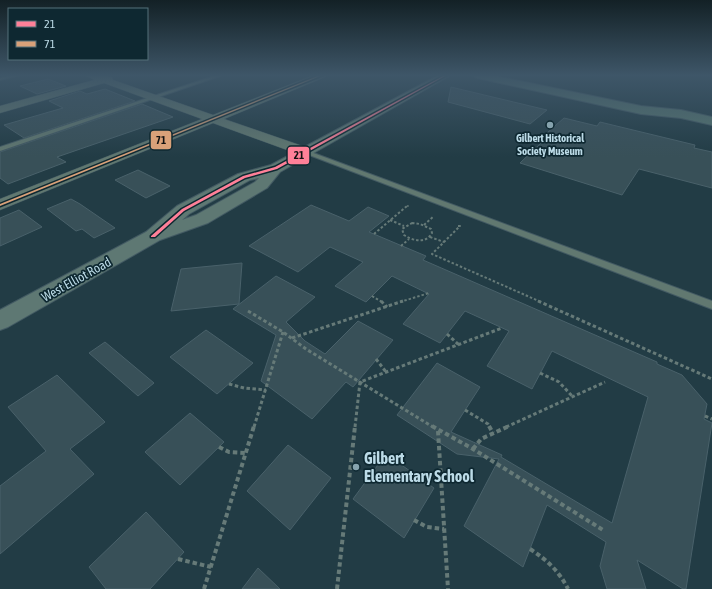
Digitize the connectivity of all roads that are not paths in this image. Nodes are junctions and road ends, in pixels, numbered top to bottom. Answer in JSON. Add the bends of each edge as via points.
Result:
{"nodes":[{"id":1,"x":26,"y":102,"type":"edge"},
{"id":2,"x":140,"y":102,"type":"edge"},
{"id":3,"x":167,"y":102,"type":"edge"},
{"id":4,"x":255,"y":102,"type":"edge"},
{"id":5,"x":396,"y":102,"type":"edge"},
{"id":6,"x":606,"y":102,"type":"edge"},
{"id":7,"x":642,"y":102,"type":"edge"},
{"id":8,"x":0,"y":110,"type":"edge"},
{"id":9,"x":681,"y":114,"type":"junction"},
{"id":10,"x":214,"y":119,"type":"junction"},
{"id":11,"x":712,"y":121,"type":"edge"},
{"id":12,"x":0,"y":149,"type":"edge"},
{"id":13,"x":306,"y":152,"type":"junction"},
{"id":14,"x":0,"y":205,"type":"edge"},
{"id":15,"x":712,"y":305,"type":"edge"},
{"id":16,"x":0,"y":322,"type":"edge"}],
"edges":[{"from":1,"to":8,"type":"street"},
{"from":2,"to":12,"type":"lane"},
{"from":3,"to":10,"type":"street"},
{"from":4,"to":10,"type":"street"},
{"from":5,"to":13,"type":"main road","name":"West Elliot Road"},
{"from":6,"to":9,"type":"main road","via":[[641,110]]},
{"from":7,"to":9,"type":"main road"},
{"from":9,"to":11,"type":"main road"},
{"from":10,"to":13,"type":"street"},
{"from":10,"to":14,"type":"street"},
{"from":13,"to":15,"type":"lane"},
{"from":13,"to":16,"type":"main road","name":"West Elliot Road","via":[[276,168],[261,185],[202,218],[153,236]]}]}
